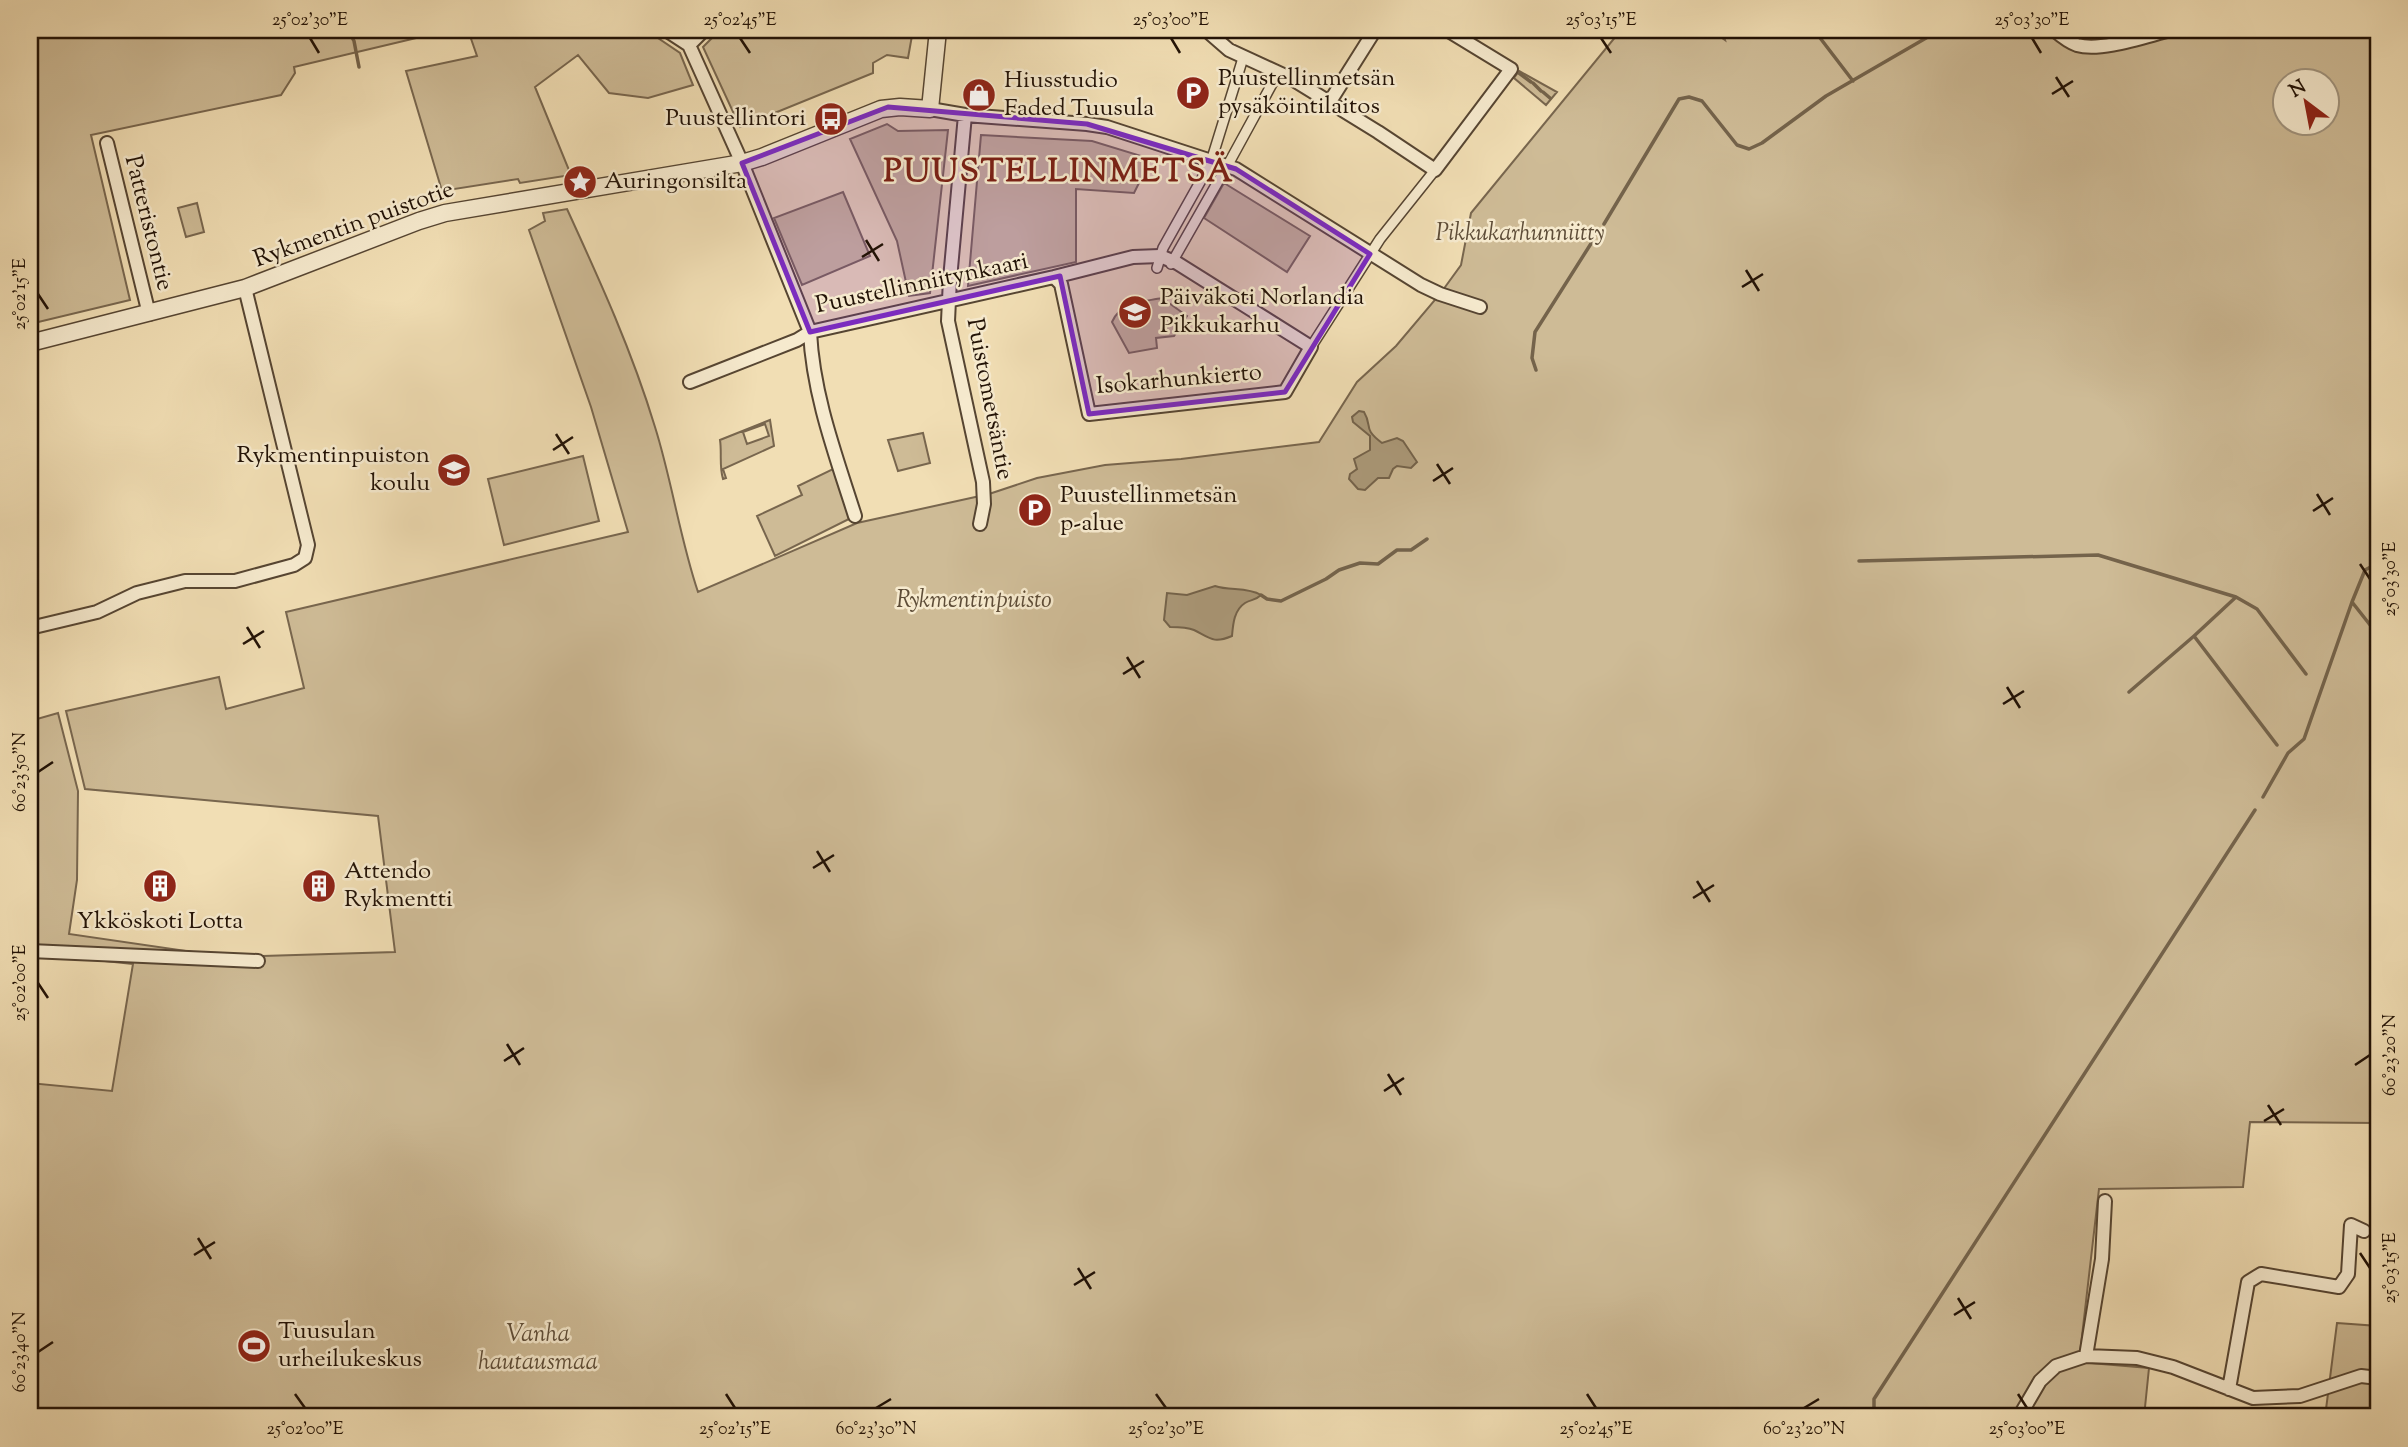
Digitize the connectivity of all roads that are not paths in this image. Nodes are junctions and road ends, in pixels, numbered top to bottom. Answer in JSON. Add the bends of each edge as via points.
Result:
{"nodes":[{"id":1,"x":666,"y":30,"type":"edge"},
{"id":2,"x":704,"y":30,"type":"edge"},
{"id":3,"x":938,"y":30,"type":"edge"},
{"id":4,"x":1206,"y":30,"type":"edge"},
{"id":5,"x":1376,"y":30,"type":"edge"},
{"id":6,"x":1447,"y":30,"type":"edge"},
{"id":7,"x":2054,"y":30,"type":"edge"},
{"id":8,"x":2171,"y":30,"type":"edge"},
{"id":9,"x":1221,"y":35,"type":"edge"},
{"id":10,"x":689,"y":44,"type":"junction"},
{"id":11,"x":1242,"y":58,"type":"junction"},
{"id":12,"x":1278,"y":73,"type":"junction"},
{"id":13,"x":1329,"y":103,"type":"junction"},
{"id":14,"x":930,"y":109,"type":"junction"},
{"id":15,"x":965,"y":115,"type":"junction"},
{"id":16,"x":107,"y":143,"type":"dead end"},
{"id":17,"x":1213,"y":155,"type":"dead end"},
{"id":18,"x":1230,"y":160,"type":"dead end"},
{"id":19,"x":742,"y":163,"type":"junction"},
{"id":20,"x":1209,"y":166,"type":"dead end"},
{"id":21,"x":1435,"y":170,"type":"junction"},
{"id":22,"x":1224,"y":171,"type":"dead end"},
{"id":23,"x":1370,"y":254,"type":"junction"},
{"id":24,"x":1167,"y":262,"type":"junction"},
{"id":25,"x":1054,"y":277,"type":"junction"},
{"id":26,"x":245,"y":288,"type":"junction"},
{"id":27,"x":949,"y":301,"type":"junction"},
{"id":28,"x":1480,"y":307,"type":"dead end"},
{"id":29,"x":149,"y":314,"type":"junction"},
{"id":30,"x":810,"y":332,"type":"junction"},
{"id":31,"x":30,"y":343,"type":"edge"},
{"id":32,"x":1311,"y":347,"type":"junction"},
{"id":33,"x":690,"y":382,"type":"dead end"},
{"id":34,"x":855,"y":516,"type":"dead end"},
{"id":35,"x":980,"y":524,"type":"dead end"},
{"id":36,"x":30,"y":628,"type":"edge"},
{"id":37,"x":30,"y":951,"type":"edge"},
{"id":38,"x":258,"y":961,"type":"dead end"},
{"id":39,"x":2105,"y":1201,"type":"dead end"},
{"id":40,"x":2364,"y":1231,"type":"dead end"},
{"id":41,"x":2086,"y":1356,"type":"junction"},
{"id":42,"x":2378,"y":1378,"type":"edge"},
{"id":43,"x":2230,"y":1389,"type":"junction"},
{"id":44,"x":2019,"y":1417,"type":"edge"}],
"edges":[{"from":1,"to":10,"type":"street"},
{"from":2,"to":10,"type":"street"},
{"from":3,"to":14,"type":"street"},
{"from":4,"to":9,"type":"street"},
{"from":5,"to":13,"type":"street"},
{"from":6,"to":21,"type":"street","via":[[1511,69]]},
{"from":7,"to":8,"type":"street","via":[[2078,46],[2100,46]]},
{"from":9,"to":11,"type":"street","via":[[1229,50]]},
{"from":10,"to":19,"type":"street","name":"Puustellinniitynkaari"},
{"from":11,"to":12,"type":"street"},
{"from":11,"to":17,"type":"street"},
{"from":12,"to":13,"type":"street"},
{"from":12,"to":18,"type":"street"},
{"from":13,"to":21,"type":"street"},
{"from":14,"to":15,"type":"street","name":"Rykmentin puistotie"},
{"from":14,"to":19,"type":"street","name":"Rykmentin puistotie","via":[[881,108]]},
{"from":15,"to":23,"type":"street","name":"Rykmentin puistotie","via":[[1107,127],[1227,166]]},
{"from":15,"to":27,"type":"street","name":"Puistometsäntie"},
{"from":16,"to":29,"type":"street","name":"Patteristontie"},
{"from":19,"to":26,"type":"street","name":"Rykmentin puistotie","via":[[472,207],[419,221]]},
{"from":19,"to":30,"type":"street","name":"Puustellinniitynkaari"},
{"from":20,"to":24,"type":"street"},
{"from":21,"to":23,"type":"street"},
{"from":22,"to":24,"type":"street"},
{"from":23,"to":28,"type":"street","name":"Rykmentin puistotie","via":[[1440,294]]},
{"from":23,"to":32,"type":"street"},
{"from":24,"to":25,"type":"street","name":"Puustellinniitynkaari","via":[[1133,257]]},
{"from":24,"to":32,"type":"street","name":"Isokarhunkierto"},
{"from":25,"to":27,"type":"street","name":"Puustellinniitynkaari"},
{"from":25,"to":32,"type":"street","name":"Isokarhunkierto","via":[[1061,284],[1089,414],[1285,392]]},
{"from":26,"to":29,"type":"street","name":"Rykmentin puistotie"},
{"from":26,"to":36,"type":"street","via":[[308,545],[305,558],[235,581],[185,581],[137,593],[97,612]]},
{"from":27,"to":30,"type":"street","name":"Puustellinniitynkaari"},
{"from":27,"to":35,"type":"street","name":"Puistometsäntie","via":[[948,321],[983,482]]},
{"from":29,"to":31,"type":"street","name":"Rykmentin puistotie"},
{"from":30,"to":33,"type":"street"},
{"from":30,"to":34,"type":"street","via":[[828,431]]},
{"from":37,"to":38,"type":"street"},
{"from":39,"to":41,"type":"street","via":[[2102,1259]]},
{"from":40,"to":43,"type":"street","via":[[2351,1225],[2348,1273],[2339,1287],[2261,1274],[2248,1282]]},
{"from":41,"to":43,"type":"street","via":[[2137,1357]]},
{"from":41,"to":44,"type":"street","via":[[2056,1366],[2040,1381]]},
{"from":42,"to":43,"type":"street","via":[[2361,1376],[2300,1396],[2253,1398]]}]}
